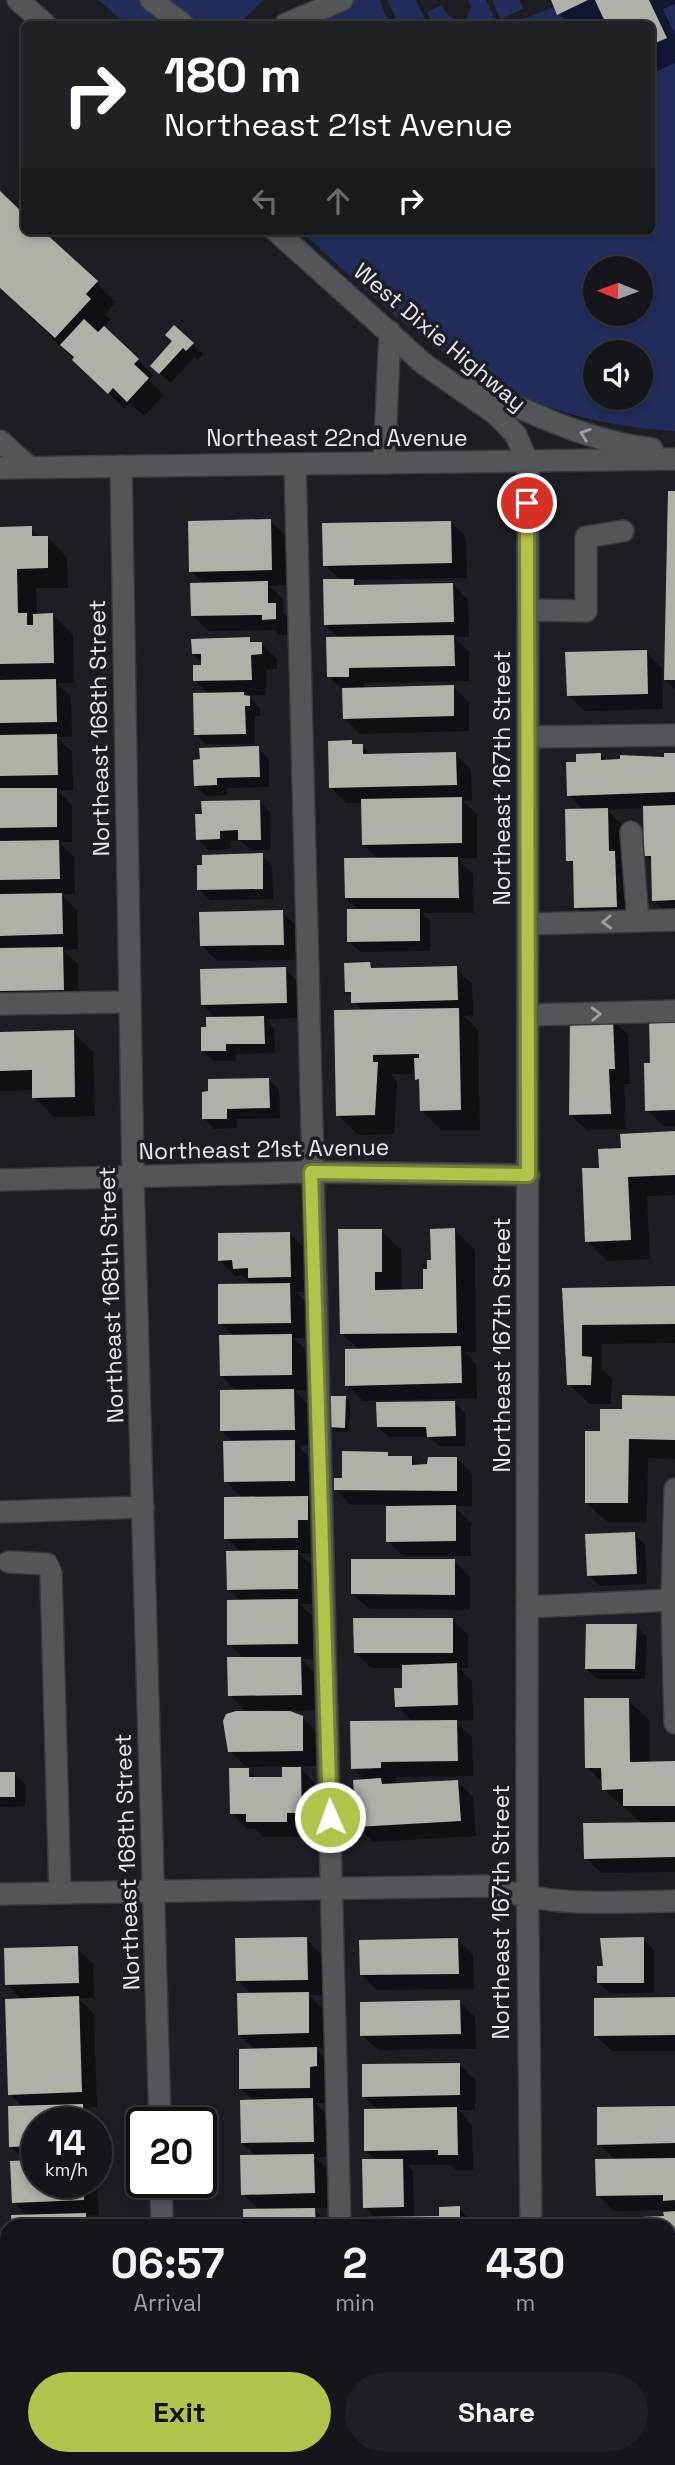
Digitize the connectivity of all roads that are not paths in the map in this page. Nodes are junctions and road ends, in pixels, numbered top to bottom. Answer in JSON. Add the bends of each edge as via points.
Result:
{"nodes":[{"id":1,"x":18,"y":0,"type":"edge"},
{"id":2,"x":151,"y":0,"type":"edge"},
{"id":3,"x":342,"y":0,"type":"edge"},
{"id":4,"x":42,"y":21,"type":"edge"},
{"id":5,"x":179,"y":21,"type":"edge"},
{"id":6,"x":293,"y":21,"type":"edge"},
{"id":7,"x":281,"y":235,"type":"edge"},
{"id":8,"x":390,"y":332,"type":"junction"},
{"id":9,"x":424,"y":363,"type":"junction"},
{"id":10,"x":0,"y":441,"type":"edge"},
{"id":11,"x":675,"y":452,"type":"edge"},
{"id":12,"x":675,"y":459,"type":"edge"},
{"id":13,"x":384,"y":463,"type":"junction"},
{"id":14,"x":295,"y":464,"type":"junction"},
{"id":15,"x":528,"y":464,"type":"junction"},
{"id":16,"x":121,"y":466,"type":"junction"},
{"id":17,"x":29,"y":467,"type":"junction"},
{"id":18,"x":0,"y":468,"type":"edge"},
{"id":19,"x":623,"y":531,"type":"dead end"},
{"id":20,"x":528,"y":610,"type":"junction"},
{"id":21,"x":675,"y":735,"type":"edge"},
{"id":22,"x":528,"y":737,"type":"junction"},
{"id":23,"x":631,"y":832,"type":"dead end"},
{"id":24,"x":675,"y":920,"type":"edge"},
{"id":25,"x":638,"y":921,"type":"junction"},
{"id":26,"x":528,"y":924,"type":"junction"},
{"id":27,"x":130,"y":1002,"type":"junction"},
{"id":28,"x":0,"y":1004,"type":"edge"},
{"id":29,"x":675,"y":1011,"type":"edge"},
{"id":30,"x":528,"y":1015,"type":"junction"},
{"id":31,"x":311,"y":1172,"type":"junction"},
{"id":32,"x":528,"y":1175,"type":"junction"},
{"id":33,"x":133,"y":1177,"type":"junction"},
{"id":34,"x":0,"y":1180,"type":"edge"},
{"id":35,"x":675,"y":1489,"type":"edge"},
{"id":36,"x":143,"y":1507,"type":"junction"},
{"id":37,"x":0,"y":1512,"type":"edge"},
{"id":38,"x":9,"y":1562,"type":"dead end"},
{"id":39,"x":672,"y":1600,"type":"junction"},
{"id":40,"x":527,"y":1607,"type":"junction"},
{"id":41,"x":675,"y":1723,"type":"edge"},
{"id":42,"x":332,"y":1888,"type":"junction"},
{"id":43,"x":155,"y":1892,"type":"junction"},
{"id":44,"x":60,"y":1893,"type":"junction"},
{"id":45,"x":0,"y":1894,"type":"edge"},
{"id":46,"x":527,"y":1898,"type":"junction"},
{"id":47,"x":675,"y":1901,"type":"edge"},
{"id":48,"x":160,"y":2107,"type":"edge"},
{"id":49,"x":161,"y":2198,"type":"edge"},
{"id":50,"x":162,"y":2219,"type":"edge"},
{"id":51,"x":340,"y":2219,"type":"edge"},
{"id":52,"x":531,"y":2219,"type":"edge"}],
"edges":[{"from":1,"to":4,"type":"street"},
{"from":2,"to":5,"type":"street"},
{"from":3,"to":6,"type":"street"},
{"from":7,"to":8,"type":"street","name":"West Dixie Highway"},
{"from":8,"to":9,"type":"street","name":"West Dixie Highway"},
{"from":8,"to":13,"type":"street"},
{"from":11,"to":9,"type":"street","one_way":true,"via":[[617,445],[555,424]]},
{"from":9,"to":15,"type":"street","name":"West Dixie Highway","via":[[497,415],[516,435]]},
{"from":10,"to":17,"type":"street"},
{"from":12,"to":15,"type":"street","name":"Northeast 22nd Avenue"},
{"from":13,"to":14,"type":"street","name":"Northeast 22nd Avenue"},
{"from":13,"to":15,"type":"street","name":"Northeast 22nd Avenue"},
{"from":14,"to":16,"type":"street","name":"Northeast 22nd Avenue"},
{"from":14,"to":31,"type":"street"},
{"from":15,"to":20,"type":"street","name":"Northeast 167th Street"},
{"from":16,"to":17,"type":"street","name":"Northeast 22nd Avenue"},
{"from":16,"to":27,"type":"street","name":"Northeast 168th Street"},
{"from":17,"to":18,"type":"street","name":"Northeast 22nd Avenue"},
{"from":19,"to":20,"type":"street","via":[[586,537],[586,611]]},
{"from":20,"to":22,"type":"street","name":"Northeast 167th Street"},
{"from":21,"to":22,"type":"street"},
{"from":22,"to":26,"type":"street","name":"Northeast 167th Street"},
{"from":23,"to":25,"type":"street"},
{"from":24,"to":25,"type":"street"},
{"from":25,"to":26,"type":"street","one_way":true},
{"from":26,"to":30,"type":"street","name":"Northeast 167th Street"},
{"from":27,"to":28,"type":"street"},
{"from":27,"to":33,"type":"street","name":"Northeast 168th Street"},
{"from":30,"to":29,"type":"street","one_way":true},
{"from":30,"to":32,"type":"street","name":"Northeast 167th Street"},
{"from":31,"to":32,"type":"street","name":"Northeast 21st Avenue"},
{"from":31,"to":33,"type":"street","name":"Northeast 21st Avenue"},
{"from":31,"to":42,"type":"street"},
{"from":32,"to":40,"type":"street","name":"Northeast 167th Street"},
{"from":33,"to":34,"type":"street","name":"Northeast 21st Avenue"},
{"from":33,"to":36,"type":"street","name":"Northeast 168th Street"},
{"from":35,"to":39,"type":"street"},
{"from":36,"to":37,"type":"street"},
{"from":36,"to":43,"type":"street","name":"Northeast 168th Street"},
{"from":38,"to":44,"type":"street","via":[[47,1564],[51,1573]]},
{"from":39,"to":40,"type":"street"},
{"from":39,"to":41,"type":"street"},
{"from":40,"to":46,"type":"street","name":"Northeast 167th Street"},
{"from":42,"to":43,"type":"street"},
{"from":42,"to":46,"type":"street","via":[[488,1886]]},
{"from":42,"to":51,"type":"street"},
{"from":43,"to":44,"type":"street"},
{"from":43,"to":48,"type":"street","name":"Northeast 168th Street"},
{"from":44,"to":45,"type":"street"},
{"from":46,"to":47,"type":"street","via":[[563,1903]]},
{"from":46,"to":52,"type":"street","name":"Northeast 167th Street"},
{"from":49,"to":50,"type":"street"}]}
